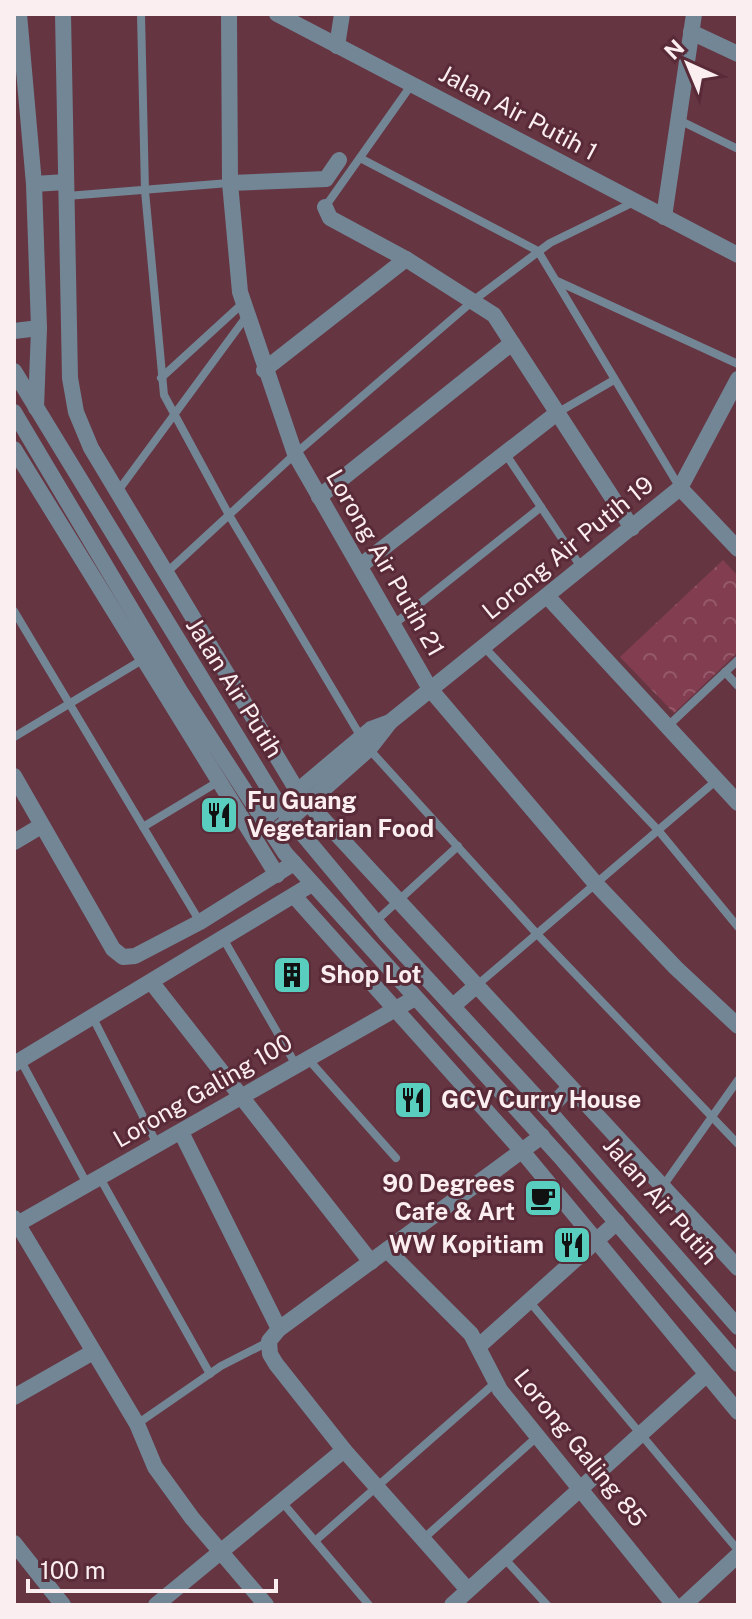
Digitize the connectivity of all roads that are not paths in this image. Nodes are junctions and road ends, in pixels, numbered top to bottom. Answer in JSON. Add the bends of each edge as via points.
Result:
{"nodes":[{"id":1,"x":19,"y":14,"type":"edge"},
{"id":2,"x":63,"y":14,"type":"edge"},
{"id":3,"x":141,"y":14,"type":"edge"},
{"id":4,"x":229,"y":14,"type":"edge"},
{"id":5,"x":277,"y":14,"type":"edge"},
{"id":6,"x":342,"y":14,"type":"edge"},
{"id":7,"x":694,"y":14,"type":"edge"},
{"id":8,"x":691,"y":32,"type":"junction"},
{"id":9,"x":337,"y":46,"type":"junction"},
{"id":10,"x":738,"y":54,"type":"edge"},
{"id":11,"x":412,"y":84,"type":"junction"},
{"id":12,"x":20,"y":85,"type":"edge"},
{"id":13,"x":678,"y":120,"type":"junction"},
{"id":14,"x":738,"y":149,"type":"edge"},
{"id":15,"x":360,"y":158,"type":"junction"},
{"id":16,"x":339,"y":160,"type":"dead end"},
{"id":17,"x":230,"y":183,"type":"junction"},
{"id":18,"x":34,"y":184,"type":"junction"},
{"id":19,"x":66,"y":189,"type":"junction"},
{"id":20,"x":145,"y":191,"type":"junction"},
{"id":21,"x":634,"y":201,"type":"junction"},
{"id":22,"x":325,"y":207,"type":"joint"},
{"id":23,"x":664,"y":217,"type":"junction"},
{"id":24,"x":538,"y":251,"type":"junction"},
{"id":25,"x":738,"y":255,"type":"edge"},
{"id":26,"x":406,"y":259,"type":"junction"},
{"id":27,"x":555,"y":280,"type":"junction"},
{"id":28,"x":474,"y":300,"type":"junction"},
{"id":29,"x":244,"y":311,"type":"junction"},
{"id":30,"x":39,"y":328,"type":"junction"},
{"id":31,"x":14,"y":331,"type":"edge"},
{"id":32,"x":512,"y":343,"type":"junction"},
{"id":33,"x":738,"y":364,"type":"edge"},
{"id":34,"x":264,"y":370,"type":"junction"},
{"id":35,"x":14,"y":371,"type":"edge"},
{"id":36,"x":161,"y":378,"type":"junction"},
{"id":37,"x":738,"y":379,"type":"edge"},
{"id":38,"x":614,"y":380,"type":"junction"},
{"id":39,"x":36,"y":408,"type":"junction"},
{"id":40,"x":14,"y":412,"type":"edge"},
{"id":41,"x":557,"y":413,"type":"junction"},
{"id":42,"x":173,"y":417,"type":"junction"},
{"id":43,"x":27,"y":434,"type":"junction"},
{"id":44,"x":14,"y":450,"type":"edge"},
{"id":45,"x":505,"y":453,"type":"junction"},
{"id":46,"x":295,"y":454,"type":"junction"},
{"id":47,"x":680,"y":488,"type":"junction"},
{"id":48,"x":118,"y":491,"type":"junction"},
{"id":49,"x":319,"y":497,"type":"junction"},
{"id":50,"x":541,"y":507,"type":"junction"},
{"id":51,"x":229,"y":515,"type":"junction"},
{"id":52,"x":632,"y":528,"type":"junction"},
{"id":53,"x":738,"y":549,"type":"edge"},
{"id":54,"x":360,"y":566,"type":"junction"},
{"id":55,"x":582,"y":568,"type":"junction"},
{"id":56,"x":165,"y":574,"type":"junction"},
{"id":57,"x":145,"y":590,"type":"junction"},
{"id":58,"x":547,"y":596,"type":"junction"},
{"id":59,"x":14,"y":611,"type":"edge"},
{"id":60,"x":393,"y":626,"type":"junction"},
{"id":61,"x":484,"y":647,"type":"junction"},
{"id":62,"x":142,"y":660,"type":"junction"},
{"id":63,"x":738,"y":660,"type":"edge"},
{"id":64,"x":725,"y":672,"type":"junction"},
{"id":65,"x":738,"y":686,"type":"edge"},
{"id":66,"x":430,"y":689,"type":"junction"},
{"id":67,"x":68,"y":704,"type":"junction"},
{"id":68,"x":669,"y":725,"type":"junction"},
{"id":69,"x":14,"y":737,"type":"edge"},
{"id":70,"x":365,"y":743,"type":"junction"},
{"id":71,"x":14,"y":776,"type":"edge"},
{"id":72,"x":225,"y":778,"type":"junction"},
{"id":73,"x":719,"y":779,"type":"junction"},
{"id":74,"x":303,"y":798,"type":"junction"},
{"id":75,"x":738,"y":803,"type":"edge"},
{"id":76,"x":286,"y":813,"type":"junction"},
{"id":77,"x":41,"y":826,"type":"junction"},
{"id":78,"x":143,"y":827,"type":"junction"},
{"id":79,"x":268,"y":827,"type":"junction"},
{"id":80,"x":658,"y":830,"type":"junction"},
{"id":81,"x":14,"y":842,"type":"edge"},
{"id":82,"x":458,"y":846,"type":"junction"},
{"id":83,"x":294,"y":863,"type":"junction"},
{"id":84,"x":277,"y":875,"type":"junction"},
{"id":85,"x":312,"y":884,"type":"junction"},
{"id":86,"x":596,"y":884,"type":"junction"},
{"id":87,"x":295,"y":897,"type":"junction"},
{"id":88,"x":396,"y":902,"type":"junction"},
{"id":89,"x":200,"y":922,"type":"junction"},
{"id":90,"x":375,"y":922,"type":"junction"},
{"id":91,"x":738,"y":927,"type":"edge"},
{"id":92,"x":537,"y":934,"type":"junction"},
{"id":93,"x":224,"y":940,"type":"junction"},
{"id":94,"x":152,"y":983,"type":"junction"},
{"id":95,"x":476,"y":986,"type":"junction"},
{"id":96,"x":415,"y":998,"type":"junction"},
{"id":97,"x":453,"y":1006,"type":"junction"},
{"id":98,"x":393,"y":1011,"type":"junction"},
{"id":99,"x":93,"y":1018,"type":"junction"},
{"id":100,"x":738,"y":1026,"type":"edge"},
{"id":101,"x":17,"y":1062,"type":"edge"},
{"id":102,"x":302,"y":1062,"type":"junction"},
{"id":103,"x":738,"y":1080,"type":"edge"},
{"id":104,"x":496,"y":1087,"type":"junction"},
{"id":105,"x":570,"y":1087,"type":"junction"},
{"id":106,"x":240,"y":1096,"type":"junction"},
{"id":107,"x":479,"y":1103,"type":"junction"},
{"id":108,"x":548,"y":1110,"type":"junction"},
{"id":109,"x":712,"y":1117,"type":"junction"},
{"id":110,"x":181,"y":1132,"type":"junction"},
{"id":111,"x":542,"y":1136,"type":"junction"},
{"id":112,"x":738,"y":1144,"type":"edge"},
{"id":113,"x":157,"y":1145,"type":"junction"},
{"id":114,"x":522,"y":1151,"type":"junction"},
{"id":115,"x":396,"y":1158,"type":"dead end"},
{"id":116,"x":94,"y":1181,"type":"junction"},
{"id":117,"x":663,"y":1187,"type":"junction"},
{"id":118,"x":15,"y":1222,"type":"edge"},
{"id":119,"x":617,"y":1222,"type":"junction"},
{"id":120,"x":594,"y":1242,"type":"junction"},
{"id":121,"x":387,"y":1250,"type":"junction"},
{"id":122,"x":371,"y":1262,"type":"junction"},
{"id":123,"x":738,"y":1268,"type":"edge"},
{"id":124,"x":529,"y":1301,"type":"junction"},
{"id":125,"x":738,"y":1327,"type":"edge"},
{"id":126,"x":274,"y":1335,"type":"junction"},
{"id":127,"x":479,"y":1346,"type":"junction"},
{"id":128,"x":93,"y":1352,"type":"junction"},
{"id":129,"x":738,"y":1364,"type":"edge"},
{"id":130,"x":210,"y":1374,"type":"junction"},
{"id":131,"x":706,"y":1375,"type":"junction"},
{"id":132,"x":495,"y":1383,"type":"junction"},
{"id":133,"x":14,"y":1397,"type":"edge"},
{"id":134,"x":738,"y":1412,"type":"edge"},
{"id":135,"x":137,"y":1424,"type":"junction"},
{"id":136,"x":642,"y":1433,"type":"junction"},
{"id":137,"x":539,"y":1435,"type":"junction"},
{"id":138,"x":344,"y":1450,"type":"junction"},
{"id":139,"x":377,"y":1487,"type":"junction"},
{"id":140,"x":583,"y":1490,"type":"junction"},
{"id":141,"x":281,"y":1502,"type":"junction"},
{"id":142,"x":423,"y":1539,"type":"junction"},
{"id":143,"x":315,"y":1541,"type":"junction"},
{"id":144,"x":14,"y":1543,"type":"edge"},
{"id":145,"x":221,"y":1552,"type":"junction"},
{"id":146,"x":738,"y":1552,"type":"edge"},
{"id":147,"x":504,"y":1558,"type":"junction"},
{"id":148,"x":468,"y":1590,"type":"junction"},
{"id":149,"x":162,"y":1603,"type":"edge"},
{"id":150,"x":63,"y":1605,"type":"edge"},
{"id":151,"x":266,"y":1605,"type":"edge"},
{"id":152,"x":369,"y":1605,"type":"edge"},
{"id":153,"x":452,"y":1605,"type":"edge"},
{"id":154,"x":547,"y":1605,"type":"edge"},
{"id":155,"x":674,"y":1605,"type":"edge"},
{"id":156,"x":684,"y":1605,"type":"edge"}],
"edges":[{"from":1,"to":12,"type":"street"},
{"from":2,"to":19,"type":"street"},
{"from":3,"to":20,"type":"lane"},
{"from":4,"to":17,"type":"street","name":"Lorong Air Putih 21"},
{"from":5,"to":9,"type":"street","name":"Jalan Air Putih 1"},
{"from":6,"to":9,"type":"street"},
{"from":7,"to":8,"type":"street"},
{"from":8,"to":10,"type":"street"},
{"from":8,"to":13,"type":"street"},
{"from":9,"to":11,"type":"street","name":"Jalan Air Putih 1"},
{"from":11,"to":15,"type":"lane"},
{"from":11,"to":21,"type":"street","name":"Jalan Air Putih 1"},
{"from":12,"to":18,"type":"street"},
{"from":13,"to":14,"type":"lane"},
{"from":13,"to":23,"type":"street"},
{"from":15,"to":22,"type":"lane"},
{"from":15,"to":24,"type":"lane"},
{"from":16,"to":17,"type":"street","via":[[326,179]]},
{"from":17,"to":20,"type":"lane"},
{"from":17,"to":29,"type":"street","name":"Lorong Air Putih 21"},
{"from":18,"to":19,"type":"street"},
{"from":18,"to":30,"type":"street"},
{"from":19,"to":20,"type":"lane"},
{"from":19,"to":48,"type":"street","via":[[70,378],[91,448]]},
{"from":20,"to":36,"type":"lane"},
{"from":21,"to":23,"type":"street","name":"Jalan Air Putih 1"},
{"from":21,"to":24,"type":"lane"},
{"from":22,"to":26,"type":"street","via":[[330,218]]},
{"from":23,"to":25,"type":"street","name":"Jalan Air Putih 1"},
{"from":24,"to":27,"type":"lane"},
{"from":24,"to":28,"type":"lane"},
{"from":26,"to":28,"type":"street"},
{"from":26,"to":34,"type":"street"},
{"from":27,"to":33,"type":"lane"},
{"from":27,"to":38,"type":"lane"},
{"from":28,"to":32,"type":"street","via":[[494,315]]},
{"from":28,"to":46,"type":"lane"},
{"from":29,"to":34,"type":"street","name":"Lorong Air Putih 21"},
{"from":29,"to":36,"type":"lane"},
{"from":29,"to":42,"type":"lane"},
{"from":30,"to":31,"type":"street"},
{"from":30,"to":39,"type":"street"},
{"from":32,"to":41,"type":"street"},
{"from":32,"to":49,"type":"street"},
{"from":34,"to":46,"type":"street","name":"Lorong Air Putih 21"},
{"from":35,"to":39,"type":"street","name":"Jalan Air Putih"},
{"from":36,"to":42,"type":"lane"},
{"from":37,"to":47,"type":"street","name":"Lorong Air Putih 19"},
{"from":38,"to":41,"type":"lane"},
{"from":38,"to":47,"type":"lane"},
{"from":39,"to":43,"type":"street"},
{"from":39,"to":57,"type":"street","name":"Jalan Air Putih"},
{"from":40,"to":43,"type":"street","name":"Jalan Air Putih"},
{"from":41,"to":45,"type":"street"},
{"from":41,"to":52,"type":"street"},
{"from":42,"to":48,"type":"lane"},
{"from":42,"to":51,"type":"lane"},
{"from":43,"to":44,"type":"street"},
{"from":43,"to":72,"type":"street","name":"Jalan Air Putih"},
{"from":44,"to":62,"type":"street"},
{"from":45,"to":50,"type":"lane"},
{"from":45,"to":54,"type":"street"},
{"from":46,"to":49,"type":"street","name":"Lorong Air Putih 21"},
{"from":46,"to":51,"type":"lane"},
{"from":47,"to":52,"type":"street","name":"Lorong Air Putih 19"},
{"from":47,"to":53,"type":"street"},
{"from":48,"to":56,"type":"street"},
{"from":49,"to":54,"type":"street","name":"Lorong Air Putih 21"},
{"from":50,"to":55,"type":"lane"},
{"from":50,"to":60,"type":"lane"},
{"from":51,"to":56,"type":"lane"},
{"from":51,"to":70,"type":"lane"},
{"from":52,"to":55,"type":"street","name":"Lorong Air Putih 19"},
{"from":54,"to":60,"type":"street","name":"Lorong Air Putih 21"},
{"from":55,"to":58,"type":"street","name":"Lorong Air Putih 19"},
{"from":56,"to":57,"type":"street"},
{"from":56,"to":74,"type":"street"},
{"from":57,"to":76,"type":"street","name":"Jalan Air Putih"},
{"from":58,"to":61,"type":"street","name":"Lorong Air Putih 19"},
{"from":58,"to":68,"type":"street"},
{"from":59,"to":67,"type":"lane"},
{"from":60,"to":66,"type":"street","name":"Lorong Air Putih 21"},
{"from":61,"to":66,"type":"street","name":"Lorong Air Putih 19"},
{"from":61,"to":80,"type":"lane"},
{"from":62,"to":67,"type":"lane"},
{"from":62,"to":72,"type":"street"},
{"from":63,"to":64,"type":"lane"},
{"from":64,"to":65,"type":"lane"},
{"from":64,"to":68,"type":"lane"},
{"from":66,"to":70,"type":"street","name":"Lorong Air Putih 19"},
{"from":66,"to":86,"type":"street","name":"Lorong Air Putih 21"},
{"from":67,"to":69,"type":"lane"},
{"from":67,"to":78,"type":"lane"},
{"from":68,"to":73,"type":"street"},
{"from":70,"to":74,"type":"street","name":"Lorong Air Putih 19"},
{"from":70,"to":82,"type":"lane"},
{"from":71,"to":77,"type":"street"},
{"from":72,"to":78,"type":"lane"},
{"from":72,"to":79,"type":"street","name":"Jalan Air Putih"},
{"from":72,"to":84,"type":"street"},
{"from":73,"to":75,"type":"street"},
{"from":73,"to":80,"type":"lane"},
{"from":74,"to":76,"type":"street","name":"Lorong Air Putih 19"},
{"from":74,"to":88,"type":"street"},
{"from":76,"to":79,"type":"street","name":"Lorong Air Putih 19"},
{"from":76,"to":90,"type":"street","name":"Jalan Air Putih"},
{"from":77,"to":81,"type":"street"},
{"from":77,"to":89,"type":"street","via":[[119,955],[135,956]]},
{"from":78,"to":89,"type":"lane"},
{"from":79,"to":83,"type":"street","name":"Jalan Air Putih"},
{"from":80,"to":86,"type":"lane"},
{"from":80,"to":91,"type":"lane"},
{"from":82,"to":88,"type":"lane"},
{"from":82,"to":92,"type":"lane"},
{"from":83,"to":84,"type":"street"},
{"from":83,"to":85,"type":"street","name":"Jalan Air Putih"},
{"from":84,"to":89,"type":"street"},
{"from":85,"to":87,"type":"street"},
{"from":85,"to":96,"type":"street","name":"Jalan Air Putih"},
{"from":86,"to":92,"type":"lane"},
{"from":86,"to":100,"type":"street","name":"Lorong Air Putih 21"},
{"from":87,"to":93,"type":"street"},
{"from":87,"to":98,"type":"street"},
{"from":88,"to":90,"type":"lane"},
{"from":88,"to":95,"type":"street"},
{"from":90,"to":97,"type":"street","name":"Jalan Air Putih"},
{"from":92,"to":95,"type":"lane"},
{"from":92,"to":109,"type":"lane"},
{"from":93,"to":94,"type":"street"},
{"from":93,"to":102,"type":"lane"},
{"from":94,"to":99,"type":"street"},
{"from":94,"to":106,"type":"street"},
{"from":95,"to":97,"type":"street"},
{"from":95,"to":105,"type":"street"},
{"from":96,"to":98,"type":"street","name":"Lorong Galing 100"},
{"from":96,"to":104,"type":"street","name":"Jalan Air Putih"},
{"from":97,"to":108,"type":"street","name":"Jalan Air Putih"},
{"from":98,"to":102,"type":"street","name":"Lorong Galing 100"},
{"from":98,"to":107,"type":"street"},
{"from":99,"to":101,"type":"street"},
{"from":99,"to":113,"type":"lane"},
{"from":101,"to":116,"type":"lane"},
{"from":102,"to":106,"type":"street","name":"Lorong Galing 100"},
{"from":102,"to":115,"type":"lane"},
{"from":103,"to":109,"type":"lane"},
{"from":104,"to":107,"type":"street"},
{"from":104,"to":111,"type":"street","name":"Jalan Air Putih"},
{"from":105,"to":108,"type":"street"},
{"from":105,"to":117,"type":"street"},
{"from":106,"to":110,"type":"street","name":"Lorong Galing 100"},
{"from":106,"to":122,"type":"street"},
{"from":107,"to":114,"type":"street"},
{"from":108,"to":125,"type":"street","name":"Jalan Air Putih"},
{"from":109,"to":112,"type":"lane"},
{"from":109,"to":117,"type":"lane"},
{"from":110,"to":113,"type":"street","name":"Lorong Galing 100"},
{"from":110,"to":126,"type":"street"},
{"from":111,"to":114,"type":"street"},
{"from":111,"to":119,"type":"street","name":"Jalan Air Putih"},
{"from":113,"to":116,"type":"street","name":"Lorong Galing 100"},
{"from":114,"to":120,"type":"street"},
{"from":114,"to":121,"type":"street"},
{"from":116,"to":118,"type":"street","name":"Lorong Galing 100"},
{"from":116,"to":130,"type":"lane"},
{"from":117,"to":123,"type":"street"},
{"from":118,"to":128,"type":"street"},
{"from":119,"to":120,"type":"street"},
{"from":119,"to":129,"type":"street","name":"Jalan Air Putih"},
{"from":120,"to":124,"type":"street"},
{"from":120,"to":131,"type":"street"},
{"from":121,"to":122,"type":"street"},
{"from":121,"to":127,"type":"street","name":"Lorong Galing 85"},
{"from":122,"to":126,"type":"street"},
{"from":124,"to":127,"type":"street"},
{"from":124,"to":136,"type":"lane"},
{"from":126,"to":130,"type":"lane"},
{"from":126,"to":138,"type":"street","via":[[270,1354],[276,1364]]},
{"from":127,"to":132,"type":"street","name":"Lorong Galing 85"},
{"from":128,"to":133,"type":"street"},
{"from":128,"to":135,"type":"street"},
{"from":130,"to":135,"type":"lane"},
{"from":131,"to":134,"type":"street"},
{"from":131,"to":136,"type":"street"},
{"from":132,"to":137,"type":"street","name":"Lorong Galing 85"},
{"from":132,"to":139,"type":"lane"},
{"from":135,"to":145,"type":"street","via":[[155,1467]]},
{"from":136,"to":140,"type":"street"},
{"from":136,"to":146,"type":"lane"},
{"from":137,"to":140,"type":"street","name":"Lorong Galing 85"},
{"from":137,"to":142,"type":"lane"},
{"from":138,"to":139,"type":"street"},
{"from":138,"to":141,"type":"street"},
{"from":139,"to":142,"type":"street"},
{"from":139,"to":143,"type":"lane"},
{"from":140,"to":147,"type":"street"},
{"from":140,"to":155,"type":"street","name":"Lorong Galing 85"},
{"from":141,"to":143,"type":"lane"},
{"from":141,"to":145,"type":"street"},
{"from":142,"to":148,"type":"street"},
{"from":143,"to":152,"type":"lane"},
{"from":144,"to":150,"type":"street"},
{"from":145,"to":149,"type":"street"},
{"from":145,"to":151,"type":"street"},
{"from":146,"to":156,"type":"street"},
{"from":147,"to":148,"type":"street"},
{"from":147,"to":154,"type":"lane"},
{"from":148,"to":153,"type":"street"}]}
